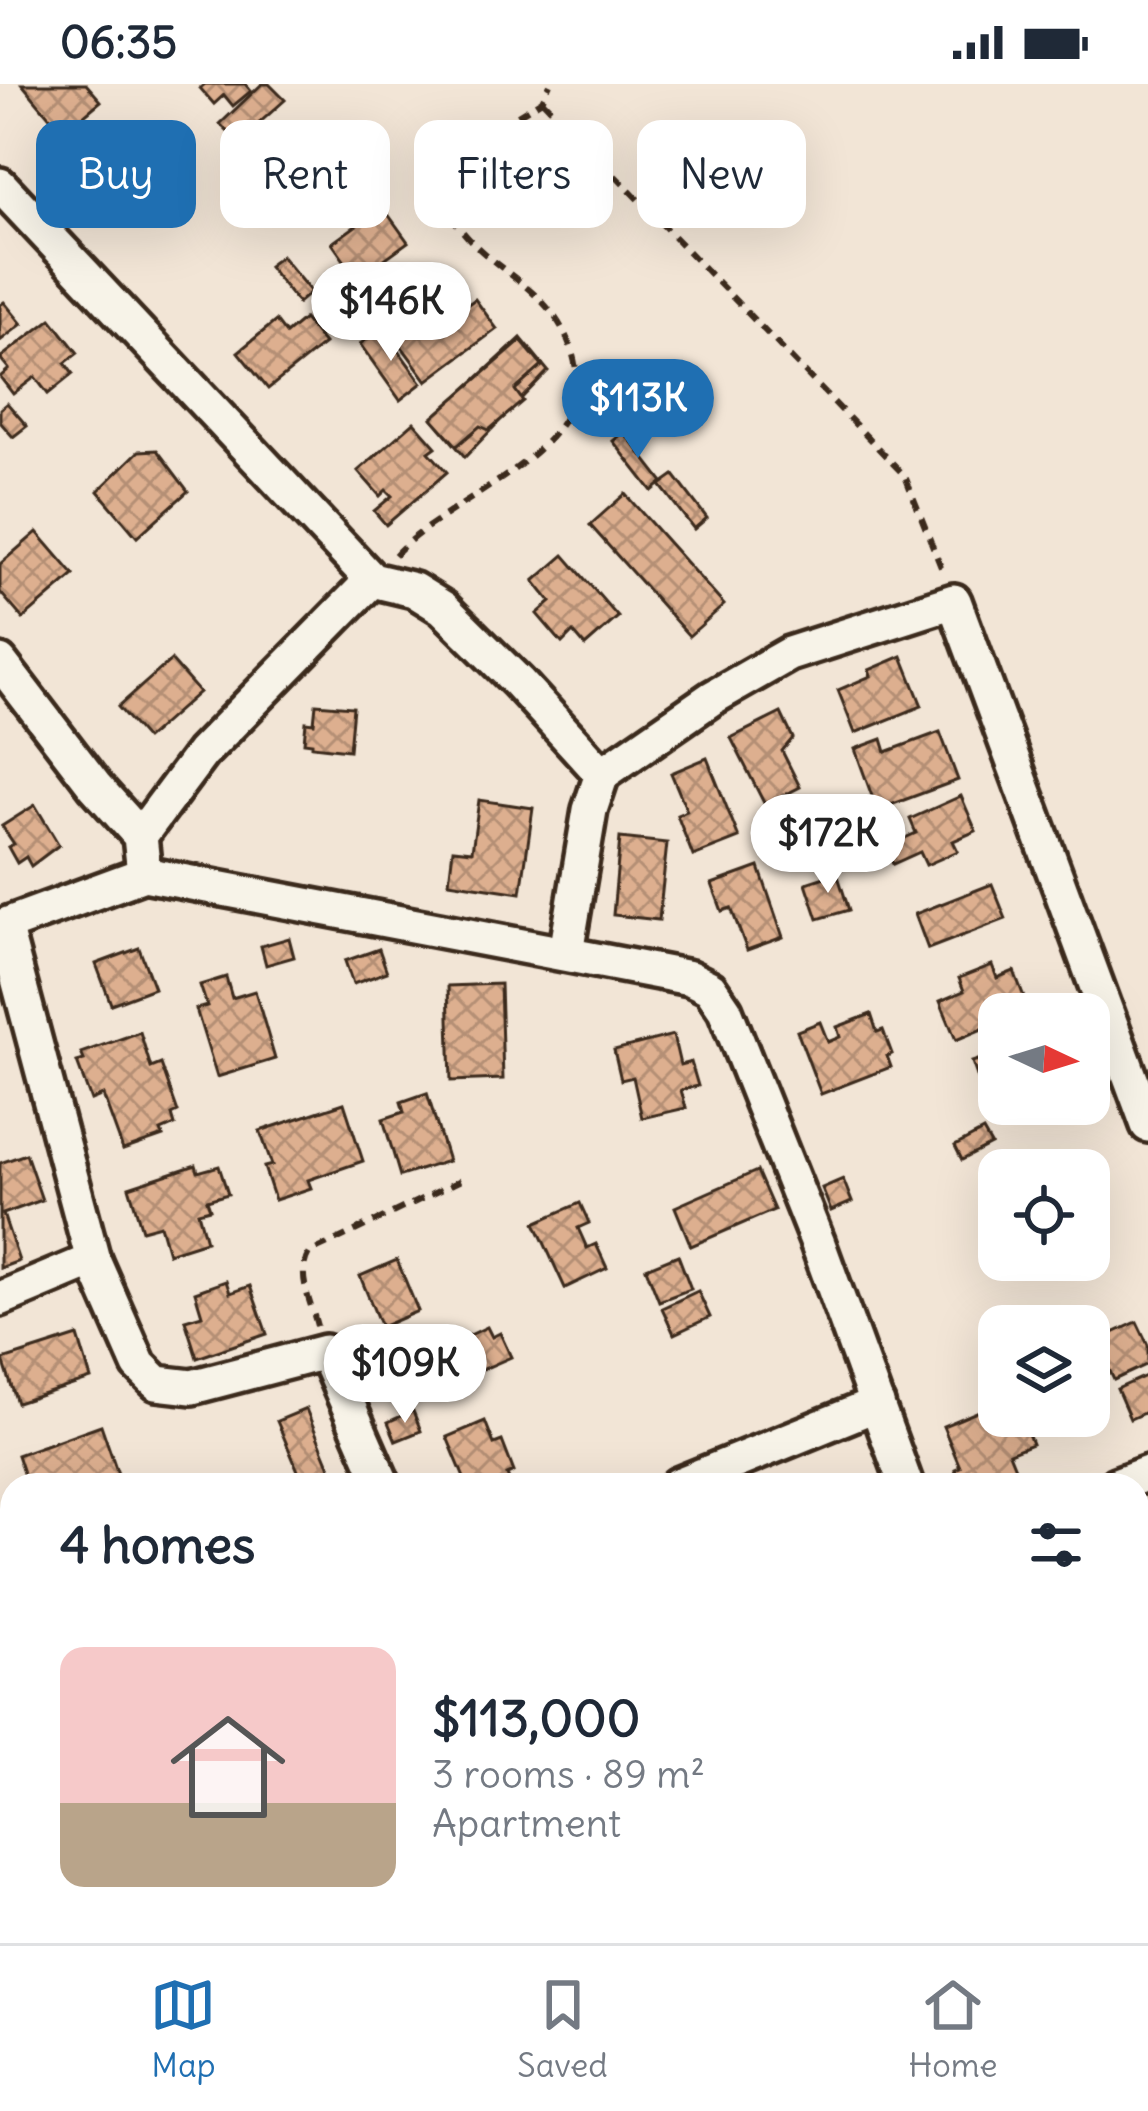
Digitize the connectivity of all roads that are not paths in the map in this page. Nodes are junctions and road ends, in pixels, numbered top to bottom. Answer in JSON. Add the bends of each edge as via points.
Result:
{"nodes":[{"id":1,"x":0,"y":185,"type":"edge"},
{"id":2,"x":372,"y":580,"type":"junction"},
{"id":3,"x":0,"y":662,"type":"edge"},
{"id":4,"x":602,"y":774,"type":"junction"},
{"id":5,"x":140,"y":836,"type":"junction"},
{"id":6,"x":144,"y":874,"type":"junction"},
{"id":7,"x":2,"y":927,"type":"edge"},
{"id":8,"x":566,"y":953,"type":"junction"},
{"id":9,"x":1148,"y":1125,"type":"edge"},
{"id":10,"x":93,"y":1260,"type":"junction"},
{"id":11,"x":0,"y":1299,"type":"edge"},
{"id":12,"x":877,"y":1404,"type":"junction"},
{"id":13,"x":378,"y":1473,"type":"edge"},
{"id":14,"x":707,"y":1473,"type":"edge"},
{"id":15,"x":902,"y":1473,"type":"edge"}],
"edges":[{"from":1,"to":2,"type":"street"},
{"from":2,"to":4,"type":"street","via":[[414,590],[443,608]]},
{"from":2,"to":5,"type":"street","via":[[202,753]]},
{"from":3,"to":5,"type":"street"},
{"from":4,"to":8,"type":"street"},
{"from":4,"to":9,"type":"street","via":[[789,654],[954,601]]},
{"from":5,"to":6,"type":"street"},
{"from":6,"to":7,"type":"street"},
{"from":6,"to":8,"type":"street"},
{"from":7,"to":10,"type":"street"},
{"from":8,"to":12,"type":"street","via":[[710,988]]},
{"from":10,"to":11,"type":"street"},
{"from":10,"to":13,"type":"street","via":[[140,1365],[157,1383],[192,1387],[325,1352]]},
{"from":12,"to":14,"type":"street"},
{"from":12,"to":15,"type":"street"}]}
